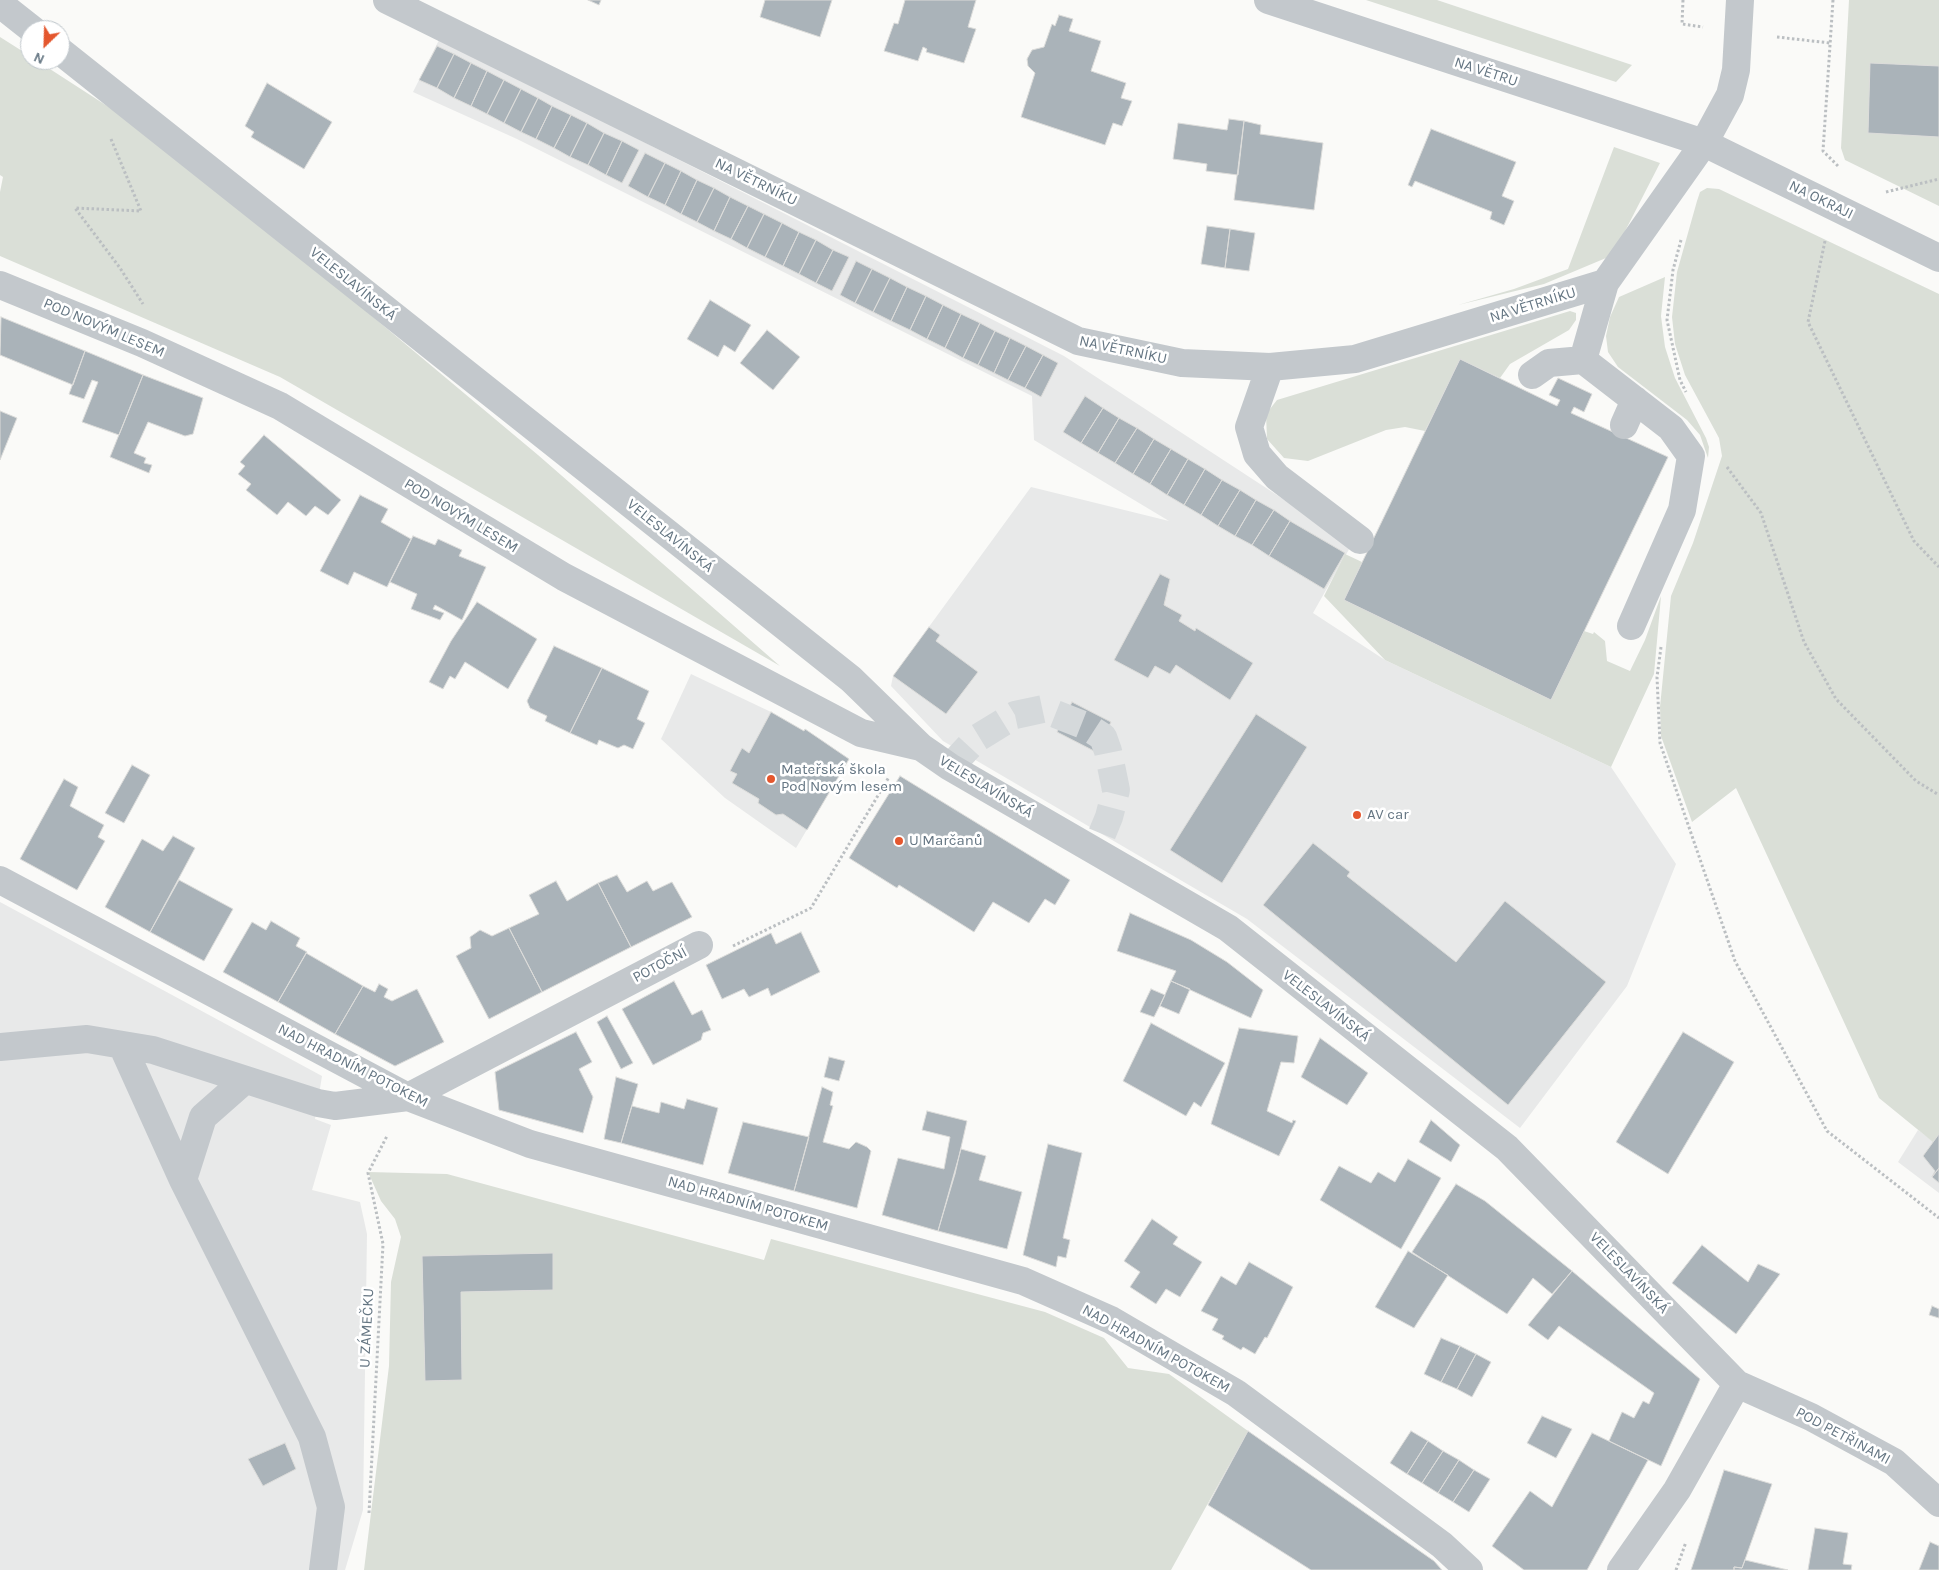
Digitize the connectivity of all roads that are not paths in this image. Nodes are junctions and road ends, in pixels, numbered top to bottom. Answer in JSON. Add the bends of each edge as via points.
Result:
{"nodes":[{"id":1,"x":387,"y":0,"type":"edge"},
{"id":2,"x":1268,"y":0,"type":"edge"},
{"id":3,"x":1740,"y":0,"type":"edge"},
{"id":4,"x":0,"y":4,"type":"edge"},
{"id":5,"x":20,"y":20,"type":"edge"},
{"id":6,"x":70,"y":59,"type":"edge"},
{"id":7,"x":1704,"y":143,"type":"junction"},
{"id":8,"x":1939,"y":258,"type":"edge"},
{"id":9,"x":1605,"y":283,"type":"junction"},
{"id":10,"x":0,"y":285,"type":"edge"},
{"id":11,"x":1583,"y":360,"type":"junction"},
{"id":12,"x":1270,"y":367,"type":"junction"},
{"id":13,"x":1532,"y":375,"type":"dead end"},
{"id":14,"x":1635,"y":400,"type":"junction"},
{"id":15,"x":1624,"y":425,"type":"dead end"},
{"id":16,"x":1360,"y":540,"type":"dead end"},
{"id":17,"x":1631,"y":626,"type":"dead end"},
{"id":18,"x":921,"y":746,"type":"junction"},
{"id":19,"x":0,"y":880,"type":"edge"},
{"id":20,"x":700,"y":944,"type":"road end"},
{"id":21,"x":122,"y":1045,"type":"junction"},
{"id":22,"x":0,"y":1047,"type":"edge"},
{"id":23,"x":245,"y":1080,"type":"junction"},
{"id":24,"x":408,"y":1097,"type":"junction"},
{"id":25,"x":184,"y":1180,"type":"junction"},
{"id":26,"x":1737,"y":1384,"type":"junction"},
{"id":27,"x":1939,"y":1503,"type":"edge"},
{"id":28,"x":323,"y":1570,"type":"edge"},
{"id":29,"x":1469,"y":1570,"type":"edge"},
{"id":30,"x":1621,"y":1570,"type":"edge"}],
"edges":[{"from":1,"to":12,"type":"street","name":"NA VĚTRNÍKU","via":[[1078,341],[1182,362]]},
{"from":2,"to":7,"type":"street","name":"NA VĚTRU"},
{"from":3,"to":7,"type":"street","via":[[1736,70],[1730,95]]},
{"from":4,"to":5,"type":"street"},
{"from":6,"to":18,"type":"street","name":"VELESLAVÍNSKÁ","via":[[851,679]]},
{"from":7,"to":8,"type":"street","name":"NA OKRAJI"},
{"from":7,"to":9,"type":"street"},
{"from":9,"to":11,"type":"street"},
{"from":9,"to":12,"type":"street","name":"NA VĚTRNÍKU","via":[[1355,359]]},
{"from":10,"to":18,"type":"street","name":"POD NOVÝM LESEM","via":[[142,342],[280,406],[564,577],[861,734]]},
{"from":11,"to":13,"type":"street","via":[[1549,363]]},
{"from":11,"to":14,"type":"street"},
{"from":12,"to":16,"type":"street","via":[[1249,427],[1257,454],[1276,477]]},
{"from":14,"to":15,"type":"street"},
{"from":14,"to":17,"type":"street","via":[[1671,428],[1691,456],[1682,510]]},
{"from":18,"to":26,"type":"street","name":"VELESLAVÍNSKÁ","via":[[950,767],[1228,928],[1507,1148]]},
{"from":19,"to":24,"type":"street","name":"NAD HRADNÍM POTOKEM"},
{"from":20,"to":24,"type":"street","name":"POTOČNÍ"},
{"from":21,"to":22,"type":"street","via":[[87,1038]]},
{"from":21,"to":23,"type":"street","via":[[153,1050]]},
{"from":21,"to":25,"type":"street"},
{"from":23,"to":24,"type":"street","via":[[335,1106]]},
{"from":23,"to":25,"type":"street","via":[[203,1117]]},
{"from":24,"to":29,"type":"street","name":"NAD HRADNÍM POTOKEM","via":[[530,1144],[1023,1280],[1111,1320],[1236,1393],[1442,1545]]},
{"from":25,"to":28,"type":"street","via":[[312,1437],[331,1507]]},
{"from":26,"to":27,"type":"street","name":"POD PETŘINAMI","via":[[1811,1417],[1894,1462]]},
{"from":26,"to":30,"type":"street","via":[[1677,1490]]}]}
